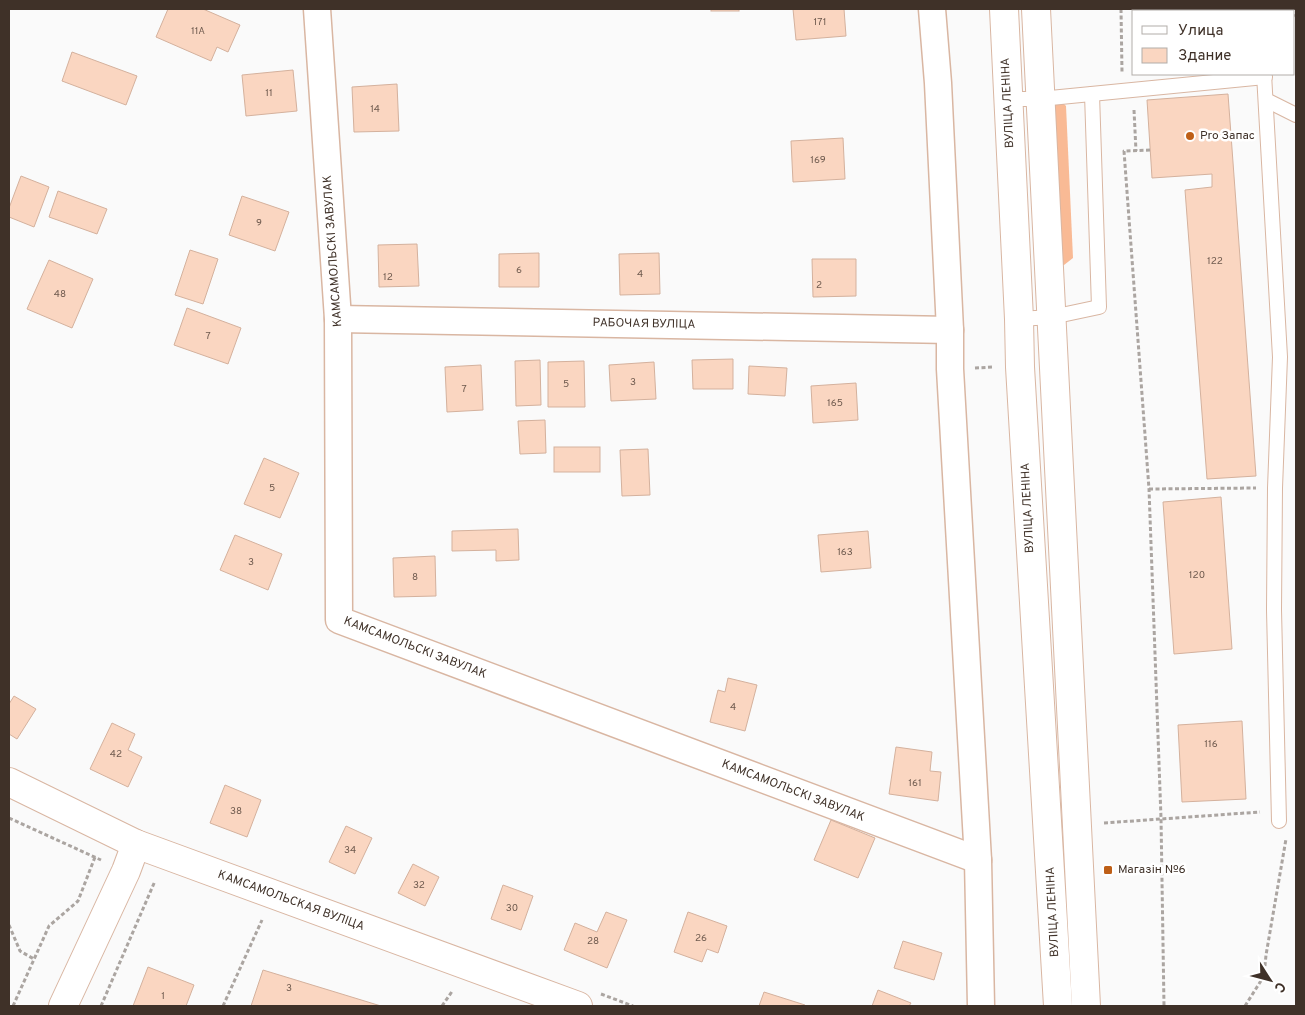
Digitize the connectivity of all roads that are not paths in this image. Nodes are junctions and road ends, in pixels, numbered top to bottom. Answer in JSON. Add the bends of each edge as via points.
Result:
{"nodes":[{"id":1,"x":317,"y":9,"type":"edge"},
{"id":2,"x":932,"y":9,"type":"edge"},
{"id":3,"x":1004,"y":9,"type":"edge"},
{"id":4,"x":1036,"y":9,"type":"edge"},
{"id":5,"x":1264,"y":75,"type":"edge"},
{"id":6,"x":1092,"y":94,"type":"junction"},
{"id":7,"x":1008,"y":99,"type":"junction"},
{"id":8,"x":1040,"y":99,"type":"junction"},
{"id":9,"x":1266,"y":100,"type":"junction"},
{"id":10,"x":1296,"y":115,"type":"edge"},
{"id":11,"x":1052,"y":317,"type":"junction"},
{"id":12,"x":1019,"y":319,"type":"junction"},
{"id":13,"x":338,"y":320,"type":"junction"},
{"id":14,"x":950,"y":330,"type":"junction"},
{"id":15,"x":9,"y":782,"type":"edge"},
{"id":16,"x":1279,"y":816,"type":"road end"},
{"id":17,"x":136,"y":844,"type":"junction"},
{"id":18,"x":978,"y":860,"type":"junction"},
{"id":19,"x":63,"y":1006,"type":"edge"},
{"id":20,"x":578,"y":1006,"type":"edge"},
{"id":21,"x":981,"y":1006,"type":"edge"},
{"id":22,"x":1058,"y":1006,"type":"edge"},
{"id":23,"x":1086,"y":1006,"type":"edge"}],
"edges":[{"from":1,"to":13,"type":"street","name":"КАМСАМОЛЬСКІ ЗАВУЛАК"},
{"from":2,"to":14,"type":"street"},
{"from":3,"to":7,"type":"main road","name":"ВУЛІЦА ЛЕНІНА"},
{"from":4,"to":8,"type":"main road"},
{"from":5,"to":6,"type":"lane"},
{"from":5,"to":9,"type":"lane"},
{"from":6,"to":8,"type":"lane"},
{"from":6,"to":11,"type":"lane","via":[[1099,307]]},
{"from":7,"to":8,"type":"lane"},
{"from":7,"to":12,"type":"main road","name":"ВУЛІЦА ЛЕНІНА"},
{"from":8,"to":11,"type":"main road"},
{"from":9,"to":10,"type":"lane"},
{"from":9,"to":16,"type":"lane","via":[[1280,357],[1274,610]]},
{"from":11,"to":12,"type":"lane"},
{"from":11,"to":23,"type":"main road"},
{"from":12,"to":22,"type":"main road","name":"ВУЛІЦА ЛЕНІНА"},
{"from":13,"to":14,"type":"street","name":"РАБОЧАЯ ВУЛІЦА"},
{"from":13,"to":18,"type":"street","name":"КАМСАМОЛЬСКІ ЗАВУЛАК","via":[[339,620]]},
{"from":14,"to":18,"type":"street"},
{"from":15,"to":17,"type":"main road","name":"КАМСАМОЛЬСКАЯ ВУЛІЦА"},
{"from":17,"to":19,"type":"main road"},
{"from":17,"to":20,"type":"main road","name":"КАМСАМОЛЬСКАЯ ВУЛІЦА"},
{"from":18,"to":21,"type":"street"}]}
